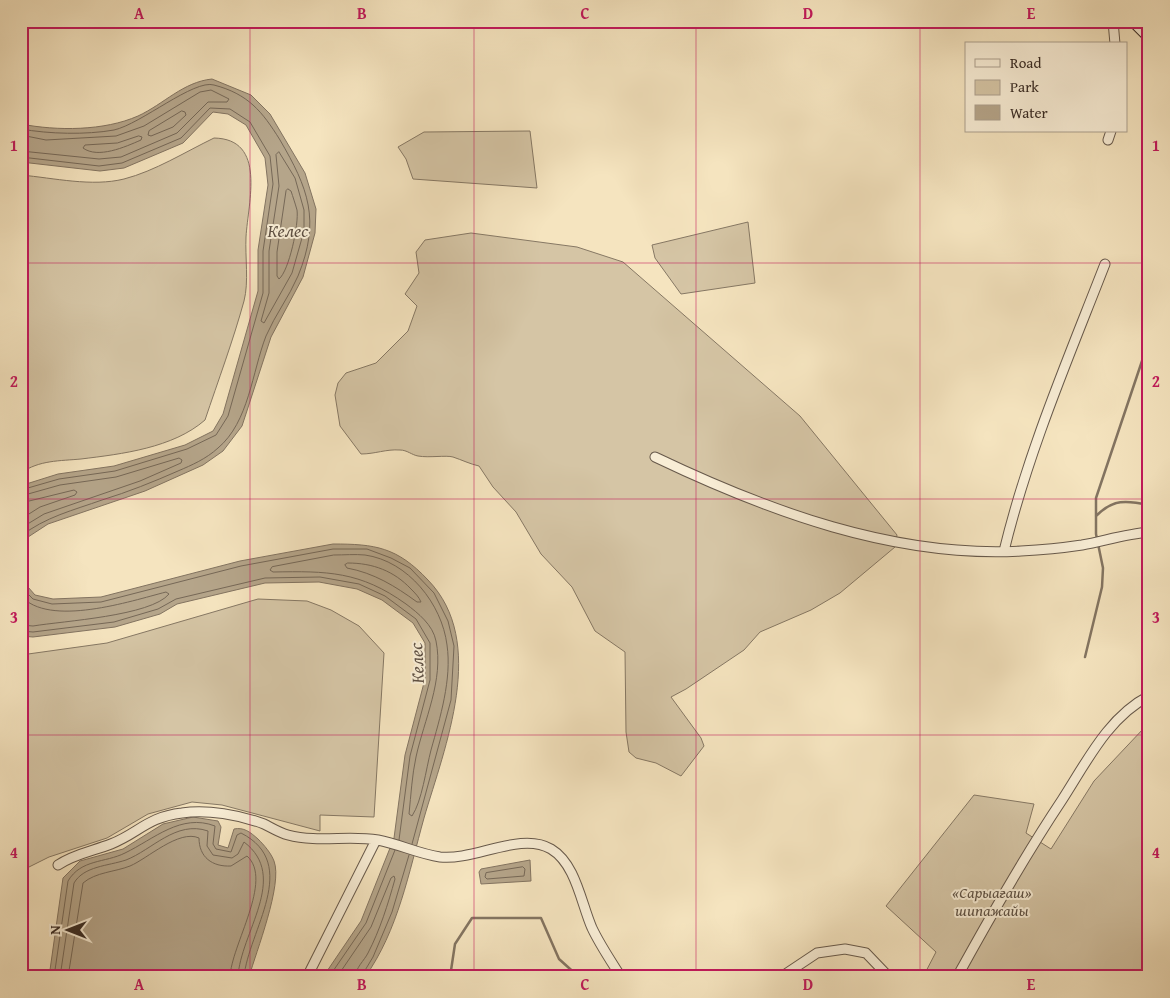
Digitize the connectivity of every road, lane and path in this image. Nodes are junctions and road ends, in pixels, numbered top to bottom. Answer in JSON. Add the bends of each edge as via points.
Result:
{"nodes":[{"id":1,"x":1113,"y":21,"type":"edge"},
{"id":2,"x":1134,"y":21,"type":"edge"},
{"id":3,"x":1149,"y":36,"type":"edge"},
{"id":4,"x":1115,"y":42,"type":"edge"},
{"id":5,"x":1105,"y":264,"type":"dead end"},
{"id":6,"x":655,"y":457,"type":"dead end"},
{"id":7,"x":1149,"y":532,"type":"edge"},
{"id":8,"x":1004,"y":551,"type":"junction"},
{"id":9,"x":1149,"y":696,"type":"edge"},
{"id":10,"x":376,"y":840,"type":"junction"},
{"id":11,"x":58,"y":865,"type":"dead end"},
{"id":12,"x":307,"y":977,"type":"edge"},
{"id":13,"x":621,"y":977,"type":"edge"},
{"id":14,"x":781,"y":977,"type":"edge"},
{"id":15,"x":888,"y":977,"type":"edge"},
{"id":16,"x":957,"y":977,"type":"edge"}],
"edges":[{"from":1,"to":4,"type":"street"},
{"from":2,"to":3,"type":"main road"},
{"from":5,"to":8,"type":"street","via":[[1045,416],[1016,502]]},
{"from":6,"to":8,"type":"street","via":[[722,489],[840,529],[914,546],[969,552]]},
{"from":7,"to":8,"type":"street","via":[[1081,545]]},
{"from":9,"to":16,"type":"street","via":[[1127,710],[1105,732],[1036,840]]},
{"from":10,"to":11,"type":"street","via":[[314,840],[287,835],[262,824],[229,816],[183,812],[159,817],[111,844]]},
{"from":10,"to":12,"type":"street"},
{"from":10,"to":13,"type":"street","via":[[452,857],[526,843],[552,850],[568,869],[592,928]]},
{"from":14,"to":15,"type":"street","via":[[817,953],[845,949],[866,953]]}]}
